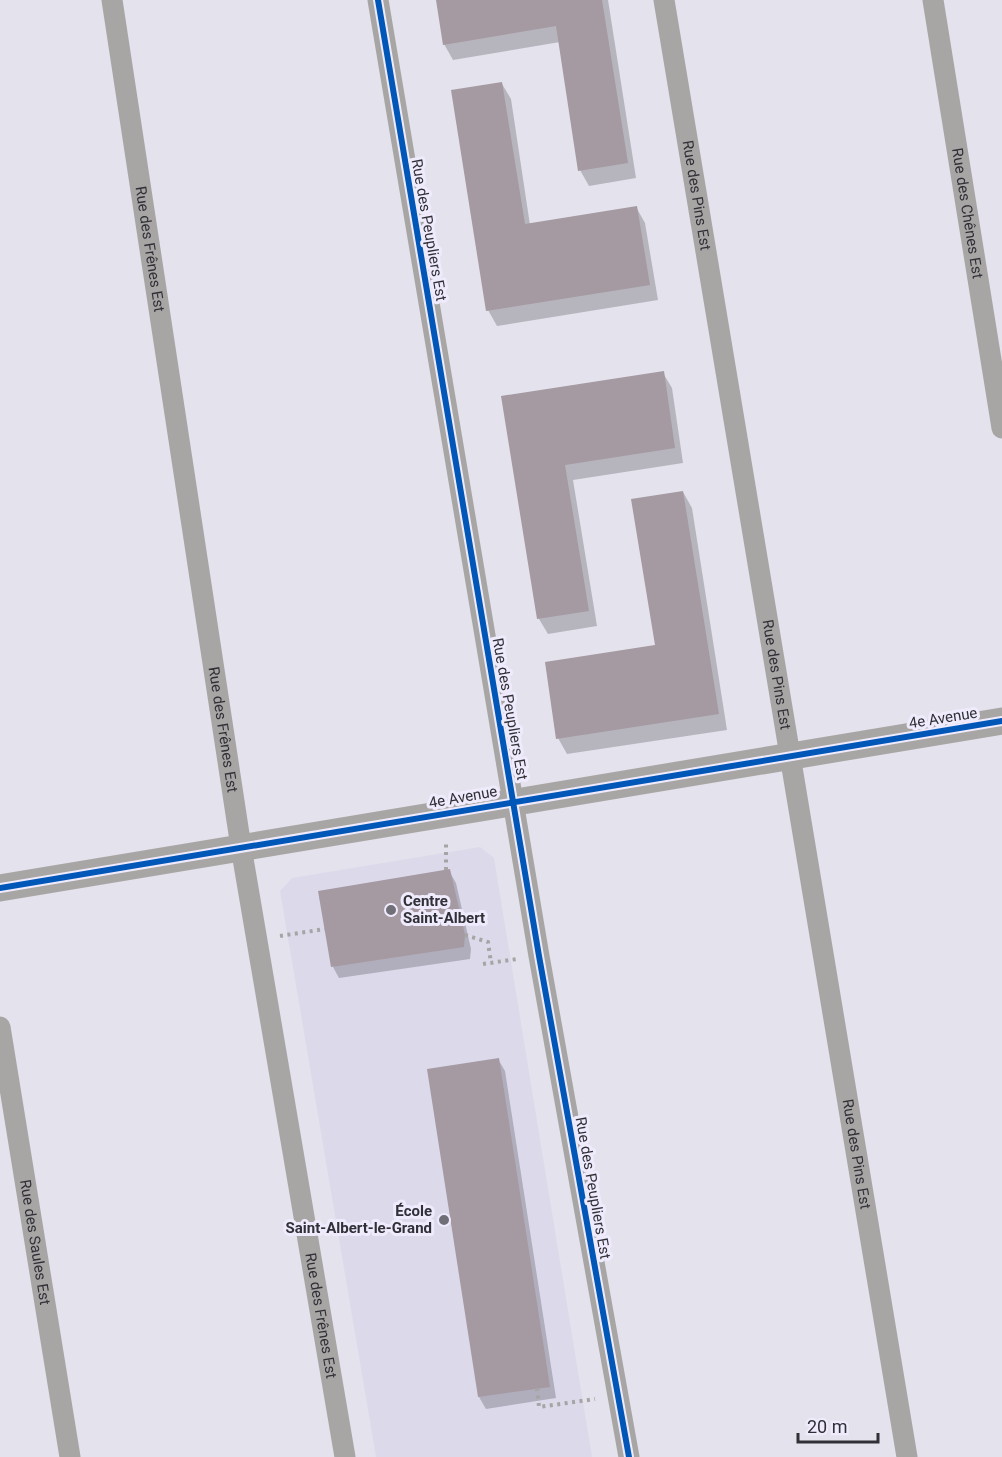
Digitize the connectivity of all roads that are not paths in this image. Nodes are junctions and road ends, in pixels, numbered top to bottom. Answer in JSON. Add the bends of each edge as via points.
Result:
{"nodes":[{"id":1,"x":111,"y":0,"type":"edge"},
{"id":2,"x":378,"y":0,"type":"edge"},
{"id":3,"x":664,"y":0,"type":"edge"},
{"id":4,"x":933,"y":0,"type":"edge"},
{"id":5,"x":1002,"y":428,"type":"edge"},
{"id":6,"x":1002,"y":721,"type":"edge"},
{"id":7,"x":789,"y":755,"type":"junction"},
{"id":8,"x":513,"y":801,"type":"junction"},
{"id":9,"x":241,"y":846,"type":"junction"},
{"id":10,"x":0,"y":888,"type":"edge"},
{"id":11,"x":0,"y":1027,"type":"edge"},
{"id":12,"x":70,"y":1457,"type":"edge"},
{"id":13,"x":345,"y":1457,"type":"edge"},
{"id":14,"x":629,"y":1457,"type":"edge"},
{"id":15,"x":907,"y":1457,"type":"edge"}],
"edges":[{"from":1,"to":9,"type":"street","name":"Rue des Frênes Est"},
{"from":2,"to":8,"type":"street","name":"Rue des Peupliers Est"},
{"from":3,"to":7,"type":"street","name":"Rue des Pins Est"},
{"from":4,"to":5,"type":"street","name":"Rue des Chênes Est"},
{"from":6,"to":7,"type":"street","name":"4e Avenue"},
{"from":7,"to":8,"type":"street","name":"4e Avenue"},
{"from":7,"to":15,"type":"street","name":"Rue des Pins Est"},
{"from":8,"to":9,"type":"street","name":"4e Avenue"},
{"from":8,"to":14,"type":"street","name":"Rue des Peupliers Est"},
{"from":9,"to":10,"type":"street","name":"4e Avenue"},
{"from":9,"to":13,"type":"street","name":"Rue des Frênes Est"},
{"from":11,"to":12,"type":"street","name":"Rue des Saules Est"}]}
